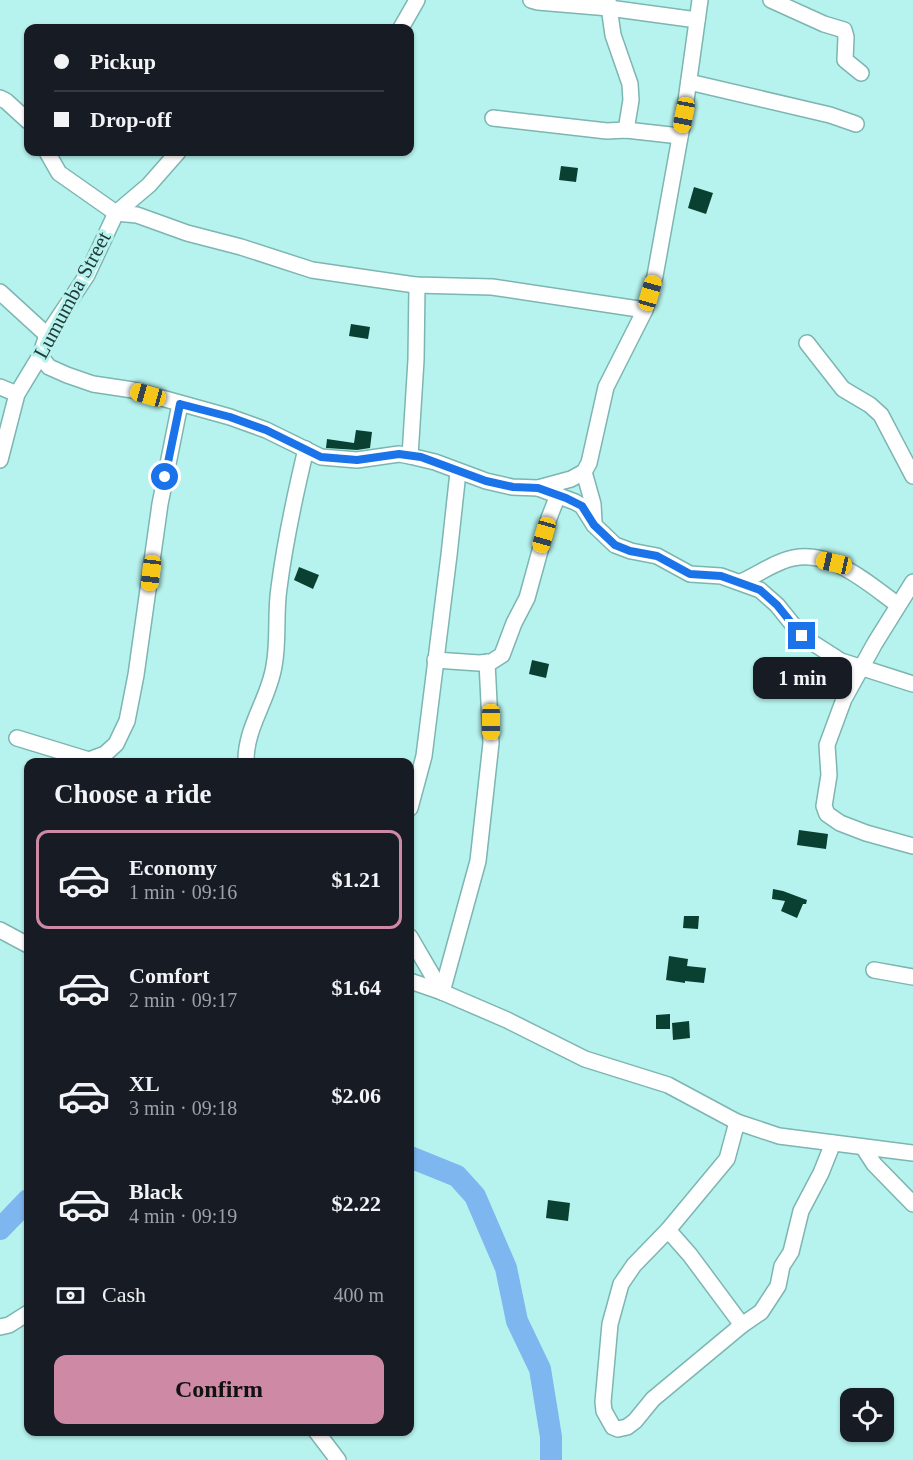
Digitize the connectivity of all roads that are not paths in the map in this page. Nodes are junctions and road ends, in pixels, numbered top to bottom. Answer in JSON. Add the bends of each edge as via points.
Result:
{"nodes":[{"id":1,"x":417,"y":0,"type":"edge"},
{"id":2,"x":531,"y":0,"type":"edge"},
{"id":3,"x":700,"y":0,"type":"edge"},
{"id":4,"x":771,"y":0,"type":"edge"},
{"id":5,"x":608,"y":4,"type":"edge"},
{"id":6,"x":697,"y":20,"type":"junction"},
{"id":7,"x":403,"y":24,"type":"edge"},
{"id":8,"x":861,"y":73,"type":"dead end"},
{"id":9,"x":689,"y":82,"type":"junction"},
{"id":10,"x":0,"y":98,"type":"edge"},
{"id":11,"x":24,"y":117,"type":"edge"},
{"id":12,"x":493,"y":118,"type":"dead end"},
{"id":13,"x":856,"y":124,"type":"dead end"},
{"id":14,"x":626,"y":130,"type":"junction"},
{"id":15,"x":680,"y":136,"type":"junction"},
{"id":16,"x":49,"y":156,"type":"edge"},
{"id":17,"x":175,"y":156,"type":"edge"},
{"id":18,"x":116,"y":213,"type":"junction"},
{"id":19,"x":417,"y":285,"type":"junction"},
{"id":20,"x":0,"y":292,"type":"edge"},
{"id":21,"x":645,"y":310,"type":"junction"},
{"id":22,"x":47,"y":335,"type":"junction"},
{"id":23,"x":807,"y":344,"type":"dead end"},
{"id":24,"x":40,"y":356,"type":"junction"},
{"id":25,"x":0,"y":387,"type":"edge"},
{"id":26,"x":17,"y":394,"type":"junction"},
{"id":27,"x":180,"y":404,"type":"junction"},
{"id":28,"x":306,"y":449,"type":"junction"},
{"id":29,"x":410,"y":456,"type":"junction"},
{"id":30,"x":0,"y":460,"type":"edge"},
{"id":31,"x":458,"y":472,"type":"junction"},
{"id":32,"x":584,"y":472,"type":"junction"},
{"id":33,"x":913,"y":476,"type":"edge"},
{"id":34,"x":538,"y":488,"type":"junction"},
{"id":35,"x":558,"y":495,"type":"junction"},
{"id":36,"x":594,"y":525,"type":"junction"},
{"id":37,"x":741,"y":582,"type":"junction"},
{"id":38,"x":913,"y":582,"type":"edge"},
{"id":39,"x":898,"y":605,"type":"junction"},
{"id":40,"x":435,"y":660,"type":"junction"},
{"id":41,"x":487,"y":662,"type":"junction"},
{"id":42,"x":860,"y":672,"type":"junction"},
{"id":43,"x":787,"y":674,"type":"dead end"},
{"id":44,"x":913,"y":684,"type":"edge"},
{"id":45,"x":16,"y":738,"type":"dead end"},
{"id":46,"x":82,"y":758,"type":"edge"},
{"id":47,"x":94,"y":758,"type":"edge"},
{"id":48,"x":246,"y":758,"type":"edge"},
{"id":49,"x":414,"y":793,"type":"edge"},
{"id":50,"x":913,"y":846,"type":"edge"},
{"id":51,"x":0,"y":930,"type":"edge"},
{"id":52,"x":24,"y":943,"type":"edge"},
{"id":53,"x":414,"y":944,"type":"edge"},
{"id":54,"x":874,"y":970,"type":"dead end"},
{"id":55,"x":913,"y":977,"type":"edge"},
{"id":56,"x":414,"y":982,"type":"edge"},
{"id":57,"x":442,"y":992,"type":"junction"},
{"id":58,"x":736,"y":1122,"type":"junction"},
{"id":59,"x":833,"y":1143,"type":"junction"},
{"id":60,"x":863,"y":1147,"type":"junction"},
{"id":61,"x":913,"y":1153,"type":"edge"},
{"id":62,"x":913,"y":1204,"type":"edge"},
{"id":63,"x":668,"y":1230,"type":"junction"},
{"id":64,"x":24,"y":1316,"type":"edge"},
{"id":65,"x":742,"y":1325,"type":"junction"},
{"id":66,"x":0,"y":1327,"type":"edge"},
{"id":67,"x":320,"y":1436,"type":"edge"},
{"id":68,"x":338,"y":1460,"type":"edge"}],
"edges":[{"from":1,"to":7,"type":"street"},
{"from":2,"to":5,"type":"street"},
{"from":3,"to":6,"type":"street"},
{"from":4,"to":8,"type":"street","via":[[844,30],[845,60]]},
{"from":5,"to":6,"type":"street"},
{"from":5,"to":14,"type":"street","via":[[613,35],[630,84]]},
{"from":6,"to":9,"type":"street"},
{"from":9,"to":13,"type":"street"},
{"from":9,"to":15,"type":"street"},
{"from":10,"to":11,"type":"street"},
{"from":12,"to":14,"type":"street"},
{"from":14,"to":15,"type":"street"},
{"from":15,"to":21,"type":"street","via":[[655,276]]},
{"from":16,"to":18,"type":"street","via":[[59,173]]},
{"from":17,"to":18,"type":"street","name":"Lumumba Street","via":[[150,185]]},
{"from":18,"to":19,"type":"street","via":[[137,215],[312,270]]},
{"from":18,"to":22,"type":"street","name":"Lumumba Street","via":[[87,275]]},
{"from":19,"to":21,"type":"street","via":[[492,287]]},
{"from":19,"to":29,"type":"street"},
{"from":20,"to":22,"type":"street"},
{"from":21,"to":32,"type":"street","via":[[606,387]]},
{"from":22,"to":24,"type":"street","name":"Lumumba Street"},
{"from":23,"to":33,"type":"street","via":[[843,389],[881,415]]},
{"from":24,"to":26,"type":"street","name":"Lumumba Street"},
{"from":24,"to":27,"type":"street","via":[[50,367],[93,384],[133,390]]},
{"from":25,"to":26,"type":"street"},
{"from":26,"to":30,"type":"street","name":"Lumumba Street"},
{"from":27,"to":28,"type":"street","via":[[230,417]]},
{"from":27,"to":47,"type":"street","via":[[160,504],[127,721],[116,744]]},
{"from":28,"to":29,"type":"street","via":[[321,457],[357,460]]},
{"from":28,"to":48,"type":"street","via":[[278,589],[274,668]]},
{"from":29,"to":31,"type":"street"},
{"from":31,"to":34,"type":"street","via":[[513,487]]},
{"from":31,"to":40,"type":"street"},
{"from":32,"to":34,"type":"street"},
{"from":32,"to":36,"type":"street"},
{"from":34,"to":35,"type":"street"},
{"from":35,"to":36,"type":"street","via":[[582,506]]},
{"from":35,"to":41,"type":"street","via":[[527,598],[502,655]]},
{"from":36,"to":37,"type":"street","via":[[615,545],[630,551],[657,556],[690,574]]},
{"from":37,"to":39,"type":"street","via":[[783,561],[808,558],[844,567]]},
{"from":37,"to":42,"type":"street","via":[[760,590],[777,605],[802,636]]},
{"from":38,"to":39,"type":"street"},
{"from":39,"to":42,"type":"street"},
{"from":40,"to":41,"type":"street"},
{"from":40,"to":49,"type":"street","via":[[424,756]]},
{"from":41,"to":57,"type":"street","via":[[491,743],[478,861]]},
{"from":42,"to":43,"type":"street"},
{"from":42,"to":44,"type":"street"},
{"from":42,"to":50,"type":"street","via":[[844,699],[827,745],[825,811],[840,823]]},
{"from":45,"to":46,"type":"street"},
{"from":51,"to":52,"type":"street"},
{"from":53,"to":57,"type":"street"},
{"from":54,"to":55,"type":"street"},
{"from":56,"to":57,"type":"street"},
{"from":57,"to":58,"type":"street","via":[[585,1059],[668,1085]]},
{"from":58,"to":59,"type":"street","via":[[779,1136]]},
{"from":58,"to":63,"type":"street","via":[[727,1159]]},
{"from":59,"to":60,"type":"street"},
{"from":59,"to":65,"type":"street","via":[[801,1211],[778,1286],[761,1312]]},
{"from":60,"to":61,"type":"street"},
{"from":60,"to":62,"type":"street"},
{"from":63,"to":65,"type":"street"},
{"from":63,"to":65,"type":"street","via":[[627,1273],[615,1299],[603,1402],[610,1424],[618,1430],[631,1425],[653,1399]]},
{"from":64,"to":66,"type":"street"},
{"from":67,"to":68,"type":"street"}]}
